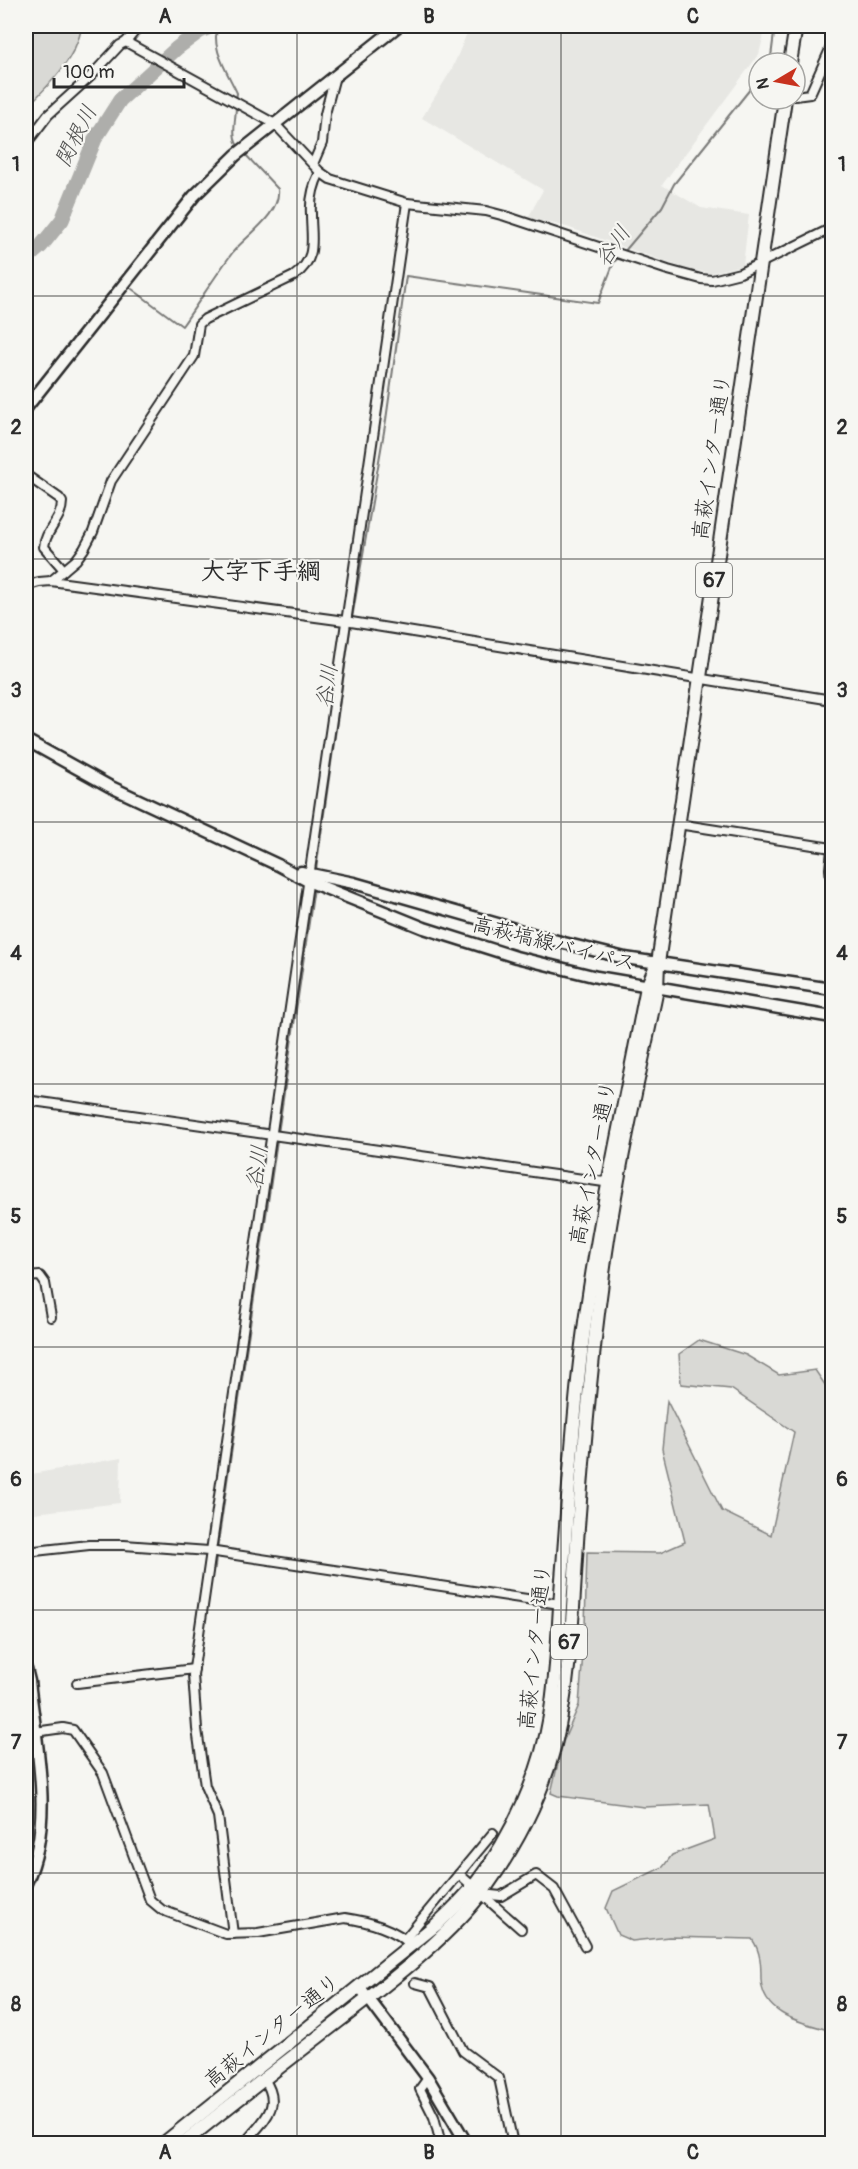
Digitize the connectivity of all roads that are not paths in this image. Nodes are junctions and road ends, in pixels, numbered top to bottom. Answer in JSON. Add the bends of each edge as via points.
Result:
{"nodes":[{"id":1,"x":139,"y":26,"type":"edge"},
{"id":2,"x":398,"y":26,"type":"edge"},
{"id":3,"x":796,"y":26,"type":"edge"},
{"id":4,"x":126,"y":42,"type":"junction"},
{"id":5,"x":832,"y":45,"type":"edge"},
{"id":6,"x":792,"y":51,"type":"edge"},
{"id":7,"x":336,"y":74,"type":"junction"},
{"id":8,"x":807,"y":94,"type":"edge"},
{"id":9,"x":783,"y":111,"type":"edge"},
{"id":10,"x":275,"y":124,"type":"junction"},
{"id":11,"x":26,"y":144,"type":"edge"},
{"id":12,"x":313,"y":164,"type":"junction"},
{"id":13,"x":320,"y":172,"type":"junction"},
{"id":14,"x":407,"y":203,"type":"junction"},
{"id":15,"x":832,"y":228,"type":"edge"},
{"id":16,"x":760,"y":264,"type":"junction"},
{"id":17,"x":26,"y":408,"type":"edge"},
{"id":18,"x":26,"y":475,"type":"edge"},
{"id":19,"x":64,"y":570,"type":"junction"},
{"id":20,"x":51,"y":581,"type":"junction"},
{"id":21,"x":26,"y":586,"type":"edge"},
{"id":22,"x":345,"y":621,"type":"junction"},
{"id":23,"x":699,"y":678,"type":"junction"},
{"id":24,"x":832,"y":700,"type":"edge"},
{"id":25,"x":26,"y":740,"type":"edge"},
{"id":26,"x":678,"y":824,"type":"junction"},
{"id":27,"x":832,"y":849,"type":"edge"},
{"id":28,"x":308,"y":878,"type":"junction"},
{"id":29,"x":832,"y":889,"type":"edge"},
{"id":30,"x":657,"y":963,"type":"junction"},
{"id":31,"x":652,"y":988,"type":"junction"},
{"id":32,"x":832,"y":989,"type":"edge"},
{"id":33,"x":832,"y":1017,"type":"edge"},
{"id":34,"x":26,"y":1100,"type":"edge"},
{"id":35,"x":271,"y":1134,"type":"junction"},
{"id":36,"x":613,"y":1184,"type":"junction"},
{"id":37,"x":26,"y":1277,"type":"edge"},
{"id":38,"x":51,"y":1317,"type":"dead end"},
{"id":39,"x":209,"y":1551,"type":"junction"},
{"id":40,"x":26,"y":1552,"type":"edge"},
{"id":41,"x":560,"y":1604,"type":"junction"},
{"id":42,"x":194,"y":1669,"type":"junction"},
{"id":43,"x":26,"y":1670,"type":"edge"},
{"id":44,"x":77,"y":1683,"type":"dead end"},
{"id":45,"x":35,"y":1732,"type":"junction"},
{"id":46,"x":493,"y":1833,"type":"dead end"},
{"id":47,"x":459,"y":1874,"type":"junction"},
{"id":48,"x":26,"y":1883,"type":"edge"},
{"id":49,"x":477,"y":1890,"type":"junction"},
{"id":50,"x":521,"y":1929,"type":"dead end"},
{"id":51,"x":233,"y":1934,"type":"junction"},
{"id":52,"x":408,"y":1942,"type":"junction"},
{"id":53,"x":585,"y":1946,"type":"dead end"},
{"id":54,"x":415,"y":1983,"type":"dead end"},
{"id":55,"x":359,"y":1986,"type":"junction"},
{"id":56,"x":368,"y":1998,"type":"junction"},
{"id":57,"x":428,"y":2078,"type":"junction"},
{"id":58,"x":264,"y":2079,"type":"junction"},
{"id":59,"x":163,"y":2144,"type":"edge"},
{"id":60,"x":182,"y":2144,"type":"edge"},
{"id":61,"x":244,"y":2144,"type":"edge"},
{"id":62,"x":441,"y":2144,"type":"edge"},
{"id":63,"x":467,"y":2144,"type":"edge"},
{"id":64,"x":513,"y":2144,"type":"edge"}],
"edges":[{"from":1,"to":4,"type":"street"},
{"from":2,"to":7,"type":"main road"},
{"from":3,"to":6,"type":"main road"},
{"from":4,"to":10,"type":"street"},
{"from":4,"to":11,"type":"street","via":[[48,115]]},
{"from":5,"to":8,"type":"street"},
{"from":7,"to":10,"type":"main road"},
{"from":7,"to":12,"type":"street","via":[[322,143]]},
{"from":9,"to":16,"type":"main road","name":"高萩インター通り","number":"67"},
{"from":10,"to":12,"type":"street"},
{"from":10,"to":17,"type":"main road","via":[[194,196]]},
{"from":12,"to":13,"type":"street"},
{"from":13,"to":14,"type":"street","via":[[341,184]]},
{"from":13,"to":19,"type":"street","via":[[311,211],[313,240],[306,266],[294,276],[199,324],[194,356],[111,481],[84,549]]},
{"from":14,"to":16,"type":"street","via":[[486,211],[701,279],[724,278]]},
{"from":14,"to":22,"type":"street"},
{"from":15,"to":16,"type":"street"},
{"from":16,"to":23,"type":"main road","name":"高萩インター通り","number":"67"},
{"from":18,"to":19,"type":"street","via":[[62,502],[44,547]]},
{"from":19,"to":20,"type":"street"},
{"from":20,"to":21,"type":"street"},
{"from":20,"to":22,"type":"street"},
{"from":22,"to":23,"type":"street"},
{"from":22,"to":28,"type":"street"},
{"from":23,"to":24,"type":"street"},
{"from":23,"to":26,"type":"main road","name":"高萩インター通り","number":"67"},
{"from":25,"to":28,"type":"main road","name":"高萩塙線バイパス","via":[[109,786]]},
{"from":26,"to":27,"type":"street"},
{"from":26,"to":30,"type":"main road","name":"高萩インター通り","number":"67"},
{"from":27,"to":29,"type":"street"},
{"from":28,"to":30,"type":"main road","name":"高萩塙線バイパス","via":[[354,884],[564,943]]},
{"from":28,"to":31,"type":"main road","name":"高萩塙線バイパス","via":[[402,921],[452,938],[563,969]]},
{"from":28,"to":35,"type":"street"},
{"from":30,"to":31,"type":"main road","name":"高萩インター通り","number":"67"},
{"from":30,"to":32,"type":"main road","name":"高萩塙線バイパス"},
{"from":31,"to":33,"type":"main road","name":"高萩塙線バイパス"},
{"from":31,"to":36,"type":"main road","name":"高萩インター通り","number":"67"},
{"from":34,"to":35,"type":"street"},
{"from":35,"to":36,"type":"street"},
{"from":35,"to":39,"type":"street"},
{"from":36,"to":41,"type":"main road","name":"高萩インター通り","number":"67","via":[[591,1278],[579,1371]]},
{"from":36,"to":49,"type":"main road","name":"高萩インター通り","number":"67","via":[[591,1373],[561,1717],[546,1774],[526,1822],[504,1860]]},
{"from":37,"to":38,"type":"street","via":[[40,1276],[45,1283]]},
{"from":39,"to":40,"type":"street","via":[[89,1545]]},
{"from":39,"to":41,"type":"street"},
{"from":39,"to":42,"type":"street"},
{"from":41,"to":49,"type":"main road","name":"高萩インター通り","number":"67","via":[[550,1718],[535,1773]]},
{"from":42,"to":44,"type":"street"},
{"from":42,"to":51,"type":"street","via":[[205,1786],[218,1816]]},
{"from":43,"to":45,"type":"main road"},
{"from":45,"to":48,"type":"main road","via":[[40,1771],[39,1835]]},
{"from":45,"to":51,"type":"street","via":[[63,1728],[73,1730],[82,1741],[103,1773],[150,1900],[162,1910]]},
{"from":46,"to":47,"type":"street"},
{"from":47,"to":49,"type":"street"},
{"from":47,"to":52,"type":"street"},
{"from":49,"to":50,"type":"street"},
{"from":49,"to":52,"type":"main road","name":"高萩インター通り","number":"67","via":[[437,1924]]},
{"from":49,"to":53,"type":"street","via":[[501,1896],[536,1875],[554,1889]]},
{"from":49,"to":56,"type":"main road","name":"高萩インター通り","number":"67","via":[[445,1932]]},
{"from":51,"to":52,"type":"street","via":[[345,1918],[376,1926]]},
{"from":52,"to":55,"type":"main road","name":"高萩インター通り","number":"67"},
{"from":54,"to":64,"type":"street","via":[[430,1987],[463,2051],[499,2078]]},
{"from":55,"to":56,"type":"main road"},
{"from":55,"to":59,"type":"main road","name":"高萩インター通り","number":"67"},
{"from":56,"to":57,"type":"main road"},
{"from":56,"to":58,"type":"main road","name":"高萩インター通り","number":"67"},
{"from":57,"to":62,"type":"street","via":[[420,2089],[434,2117]]},
{"from":57,"to":63,"type":"main road"},
{"from":58,"to":60,"type":"main road","name":"高萩インター通り","number":"67"},
{"from":58,"to":61,"type":"street","via":[[273,2097],[272,2107]]}]}
